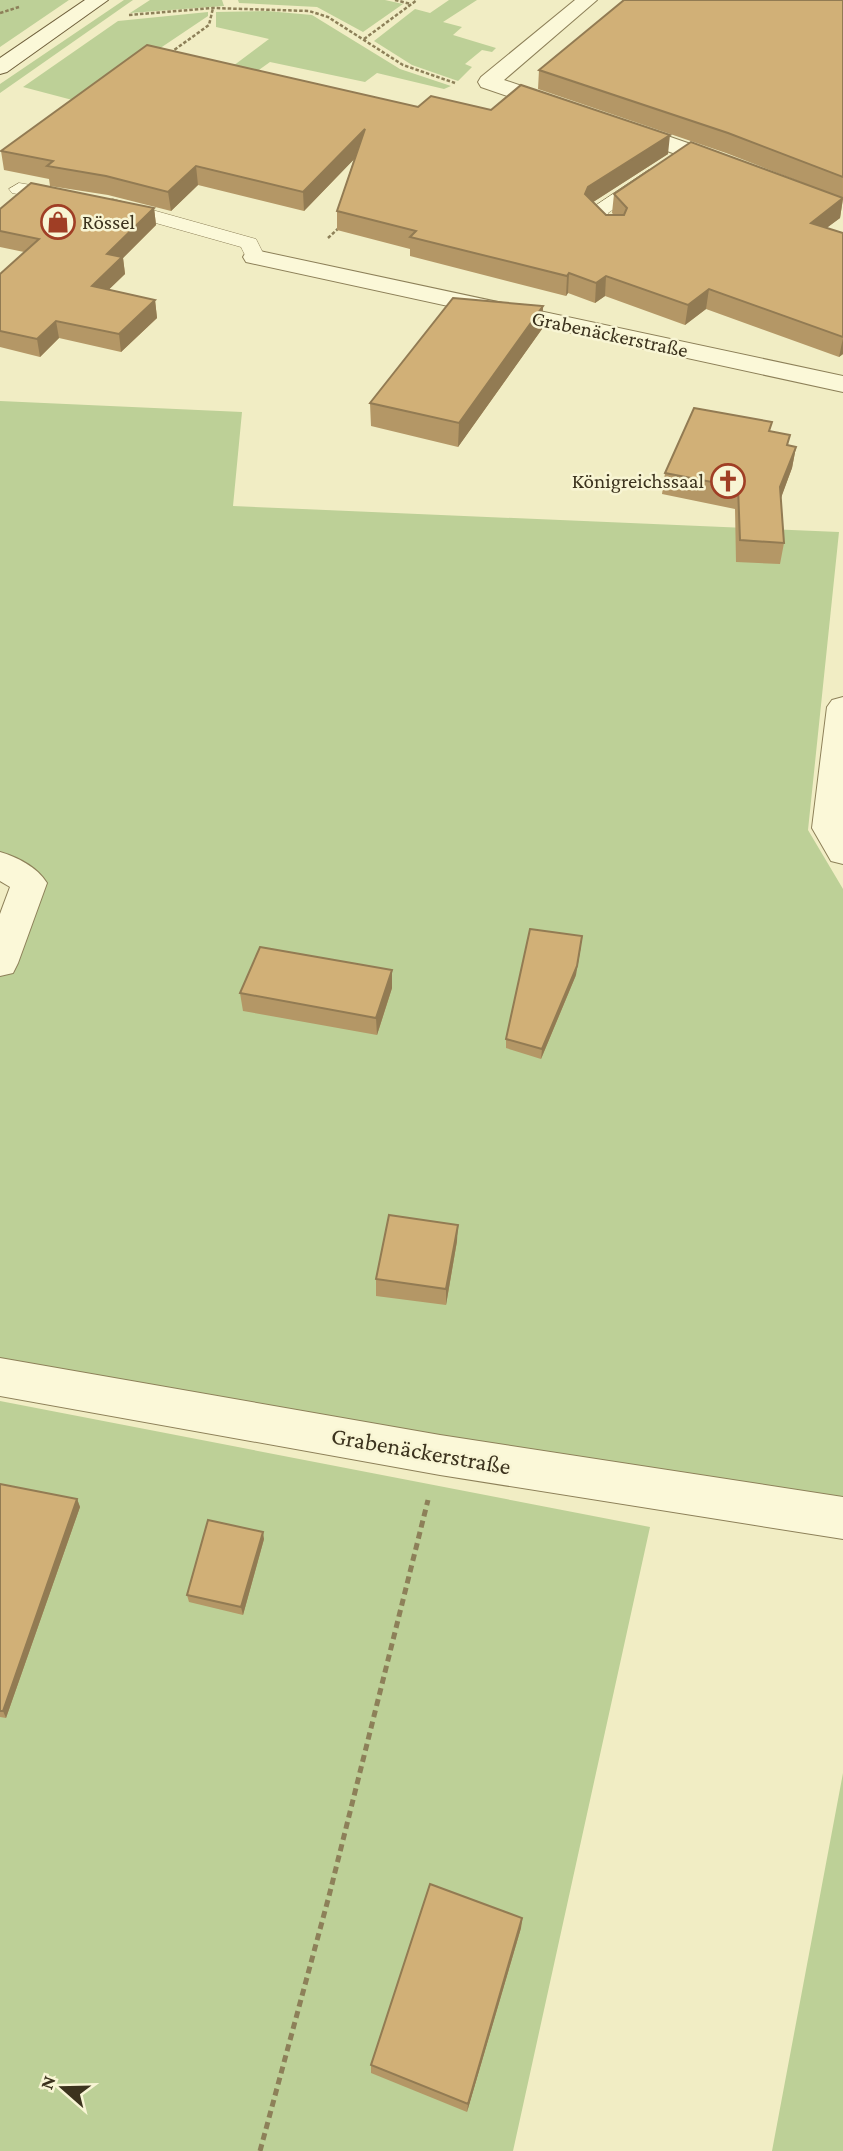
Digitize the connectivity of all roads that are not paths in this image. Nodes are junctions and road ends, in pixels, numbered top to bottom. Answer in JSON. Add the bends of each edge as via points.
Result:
{"nodes":[{"id":1,"x":97,"y":0,"type":"edge"},
{"id":2,"x":587,"y":0,"type":"edge"},
{"id":3,"x":0,"y":68,"type":"edge"},
{"id":4,"x":688,"y":150,"type":"junction"},
{"id":5,"x":755,"y":175,"type":"edge"},
{"id":6,"x":19,"y":189,"type":"edge"},
{"id":7,"x":613,"y":229,"type":"edge"},
{"id":8,"x":255,"y":257,"type":"joint"},
{"id":9,"x":843,"y":384,"type":"edge"},
{"id":10,"x":843,"y":707,"type":"edge"},
{"id":11,"x":843,"y":852,"type":"edge"},
{"id":12,"x":0,"y":864,"type":"edge"},
{"id":13,"x":0,"y":963,"type":"edge"},
{"id":14,"x":0,"y":1377,"type":"edge"},
{"id":15,"x":843,"y":1518,"type":"edge"}],
"edges":[{"from":1,"to":3,"type":"street"},
{"from":2,"to":4,"type":"street","via":[[489,82]]},
{"from":4,"to":5,"type":"street"},
{"from":4,"to":7,"type":"lane","via":[[597,212]]},
{"from":6,"to":8,"type":"lane","via":[[230,235],[249,243]]},
{"from":8,"to":9,"type":"street","name":"Grabenäckerstraße"},
{"from":10,"to":11,"type":"street","via":[[829,828]]},
{"from":12,"to":13,"type":"street","via":[[29,883]]},
{"from":14,"to":15,"type":"street","name":"Grabenäckerstraße","via":[[440,1455]]}]}
